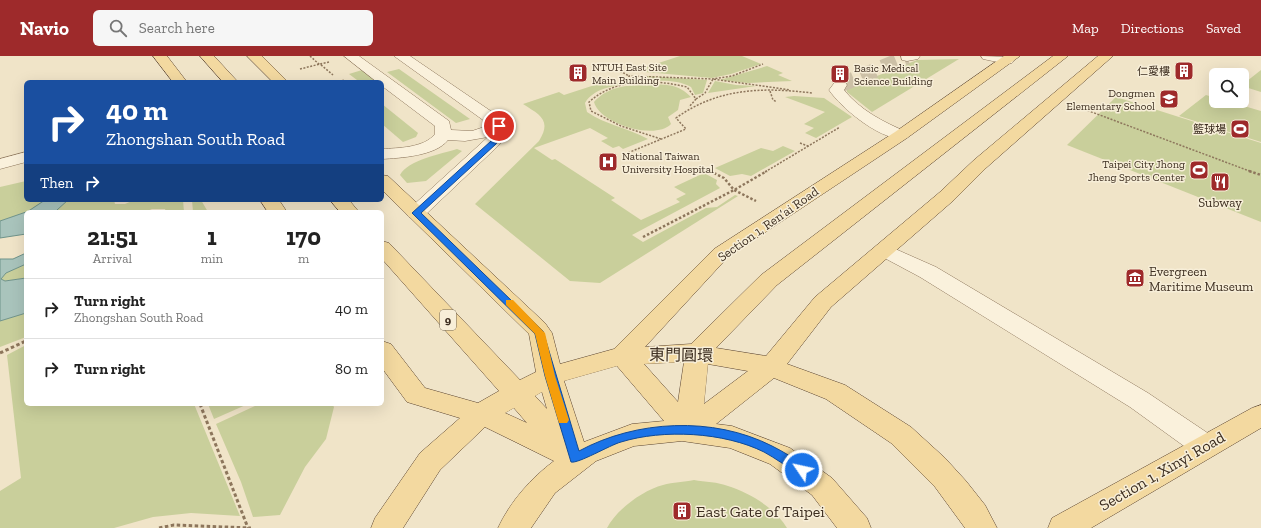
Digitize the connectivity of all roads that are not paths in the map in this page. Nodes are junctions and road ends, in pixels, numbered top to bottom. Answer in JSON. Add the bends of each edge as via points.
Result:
{"nodes":[{"id":1,"x":160,"y":56,"type":"edge"},
{"id":2,"x":207,"y":56,"type":"edge"},
{"id":3,"x":254,"y":56,"type":"edge"},
{"id":4,"x":351,"y":56,"type":"edge"},
{"id":5,"x":401,"y":56,"type":"edge"},
{"id":6,"x":988,"y":56,"type":"edge"},
{"id":7,"x":1061,"y":56,"type":"edge"},
{"id":8,"x":1106,"y":56,"type":"edge"},
{"id":9,"x":1010,"y":58,"type":"edge"},
{"id":10,"x":178,"y":80,"type":"edge"},
{"id":11,"x":229,"y":80,"type":"edge"},
{"id":12,"x":279,"y":80,"type":"edge"},
{"id":13,"x":383,"y":80,"type":"edge"},
{"id":14,"x":384,"y":80,"type":"edge"},
{"id":15,"x":840,"y":91,"type":"road end"},
{"id":16,"x":499,"y":126,"type":"junction"},
{"id":17,"x":443,"y":134,"type":"junction"},
{"id":18,"x":901,"y":135,"type":"junction"},
{"id":19,"x":384,"y":154,"type":"edge"},
{"id":20,"x":24,"y":158,"type":"edge"},
{"id":21,"x":0,"y":164,"type":"edge"},
{"id":22,"x":384,"y":182,"type":"edge"},
{"id":23,"x":341,"y":202,"type":"edge"},
{"id":24,"x":348,"y":210,"type":"edge"},
{"id":25,"x":416,"y":213,"type":"junction"},
{"id":26,"x":384,"y":249,"type":"edge"},
{"id":27,"x":884,"y":250,"type":"junction"},
{"id":28,"x":384,"y":353,"type":"edge"},
{"id":29,"x":697,"y":353,"type":"junction"},
{"id":30,"x":622,"y":356,"type":"junction"},
{"id":31,"x":772,"y":366,"type":"junction"},
{"id":32,"x":550,"y":376,"type":"junction"},
{"id":33,"x":515,"y":392,"type":"junction"},
{"id":34,"x":482,"y":414,"type":"junction"},
{"id":35,"x":1261,"y":415,"type":"edge"},
{"id":36,"x":688,"y":431,"type":"junction"},
{"id":37,"x":1205,"y":446,"type":"junction"},
{"id":38,"x":575,"y":458,"type":"junction"},
{"id":39,"x":386,"y":528,"type":"edge"},
{"id":40,"x":513,"y":528,"type":"edge"},
{"id":41,"x":856,"y":528,"type":"edge"},
{"id":42,"x":982,"y":528,"type":"edge"},
{"id":43,"x":1062,"y":528,"type":"edge"}],
"edges":[{"from":1,"to":10,"type":"main road"},
{"from":2,"to":11,"type":"main road"},
{"from":3,"to":12,"type":"main road"},
{"from":4,"to":13,"type":"street"},
{"from":5,"to":16,"type":"street"},
{"from":6,"to":9,"type":"street"},
{"from":7,"to":29,"type":"main road","via":[[774,275]]},
{"from":8,"to":27,"type":"main road"},
{"from":9,"to":18,"type":"main road","name":"Section 1, Ren’ai Road"},
{"from":14,"to":17,"type":"street","via":[[443,124]]},
{"from":15,"to":18,"type":"street","via":[[845,102],[880,128]]},
{"from":16,"to":17,"type":"street","via":[[487,133],[472,136]]},
{"from":16,"to":25,"type":"street","via":[[499,134],[493,142]]},
{"from":17,"to":19,"type":"street","via":[[436,143],[399,154]]},
{"from":18,"to":30,"type":"main road","name":"Section 1, Ren’ai Road","via":[[721,253]]},
{"from":20,"to":21,"type":"street"},
{"from":22,"to":25,"type":"main road"},
{"from":23,"to":24,"type":"main road"},
{"from":25,"to":32,"type":"main road","via":[[537,329]]},
{"from":26,"to":33,"type":"main road","number":"9"},
{"from":27,"to":31,"type":"main road","via":[[817,308]]},
{"from":27,"to":37,"type":"street","via":[[928,272],[1126,392]]},
{"from":28,"to":34,"type":"main road","via":[[416,395]]},
{"from":29,"to":30,"type":"main road","name":"東門圓環","via":[[660,352]]},
{"from":29,"to":31,"type":"main road","name":"東門圓環","via":[[735,357]]},
{"from":29,"to":36,"type":"main road"},
{"from":30,"to":32,"type":"main road","name":"東門圓環"},
{"from":30,"to":36,"type":"main road"},
{"from":31,"to":36,"type":"main road"},
{"from":31,"to":42,"type":"main road","name":"東門圓環","via":[[846,397],[882,420],[916,448],[948,481]]},
{"from":32,"to":33,"type":"main road","name":"東門圓環"},
{"from":32,"to":38,"type":"main road"},
{"from":33,"to":34,"type":"main road","name":"東門圓環"},
{"from":33,"to":38,"type":"main road","number":"9"},
{"from":34,"to":38,"type":"main road"},
{"from":34,"to":39,"type":"main road","name":"東門圓環","via":[[450,441],[421,472]]},
{"from":35,"to":37,"type":"main road","name":"Section 1, Xinyi Road"},
{"from":36,"to":38,"type":"main road","via":[[654,431],[620,438],[597,446]]},
{"from":36,"to":41,"type":"main road","via":[[719,433],[743,439],[791,462],[832,497]]},
{"from":37,"to":43,"type":"main road","name":"Section 1, Xinyi Road"},
{"from":38,"to":40,"type":"main road","via":[[537,492]]}]}
